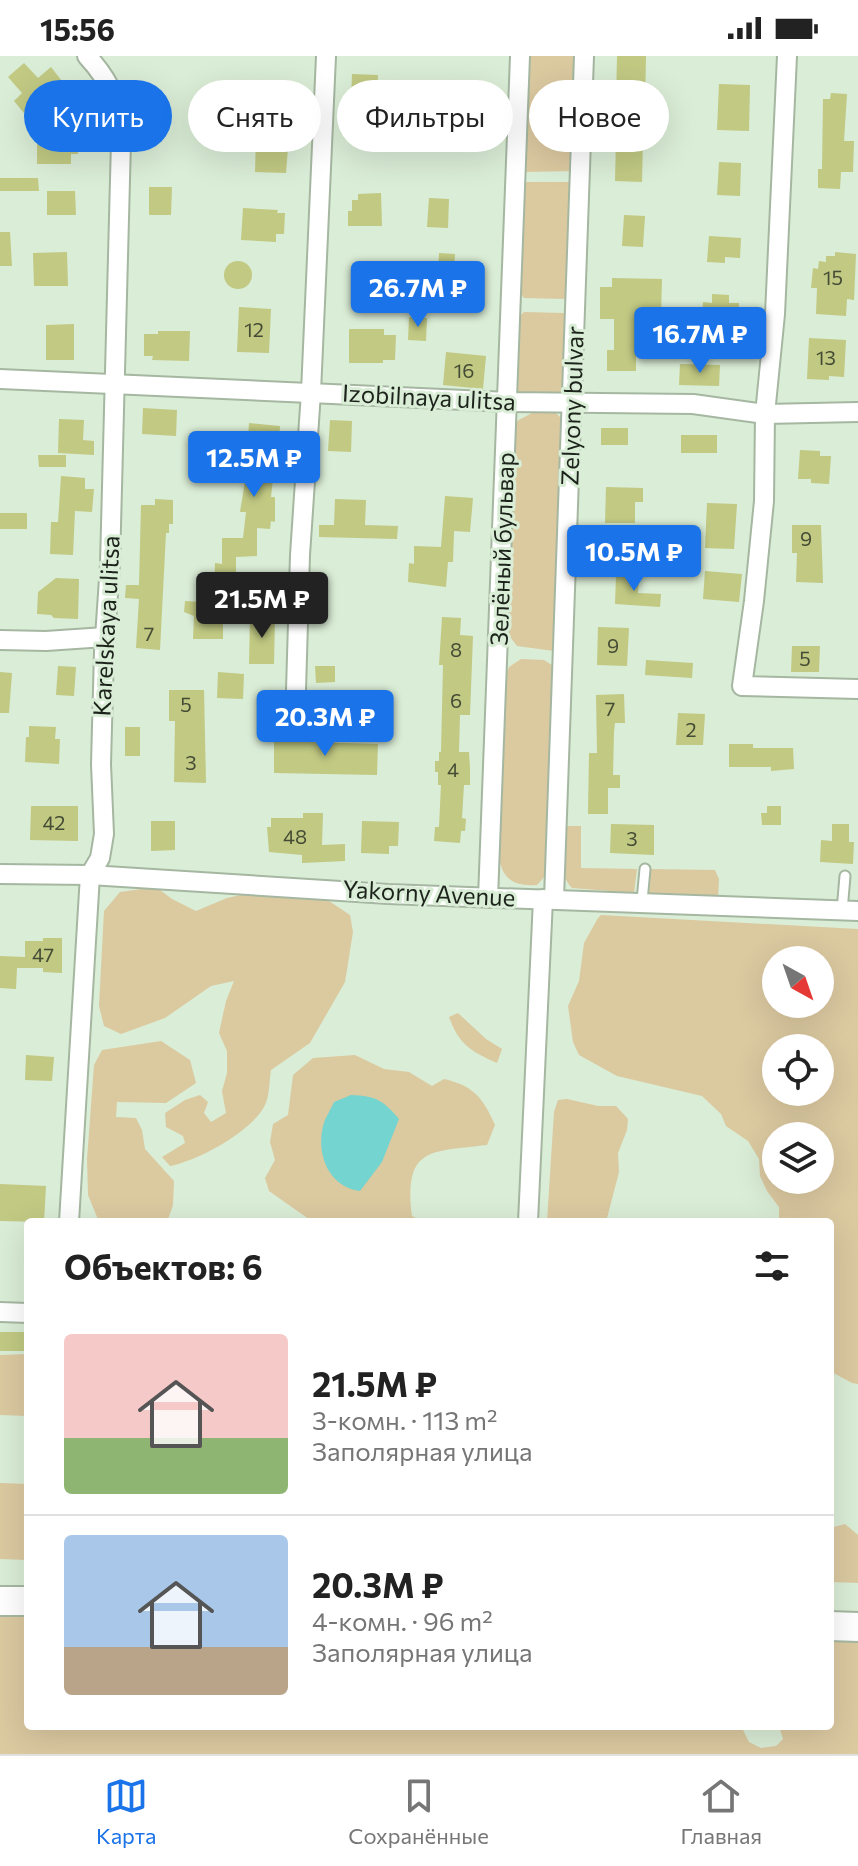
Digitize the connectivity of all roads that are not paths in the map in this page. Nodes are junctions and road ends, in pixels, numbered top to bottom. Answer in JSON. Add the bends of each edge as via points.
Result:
{"nodes":[{"id":1,"x":87,"y":56,"type":"edge"},
{"id":2,"x":326,"y":56,"type":"edge"},
{"id":3,"x":520,"y":56,"type":"edge"},
{"id":4,"x":584,"y":56,"type":"edge"},
{"id":5,"x":787,"y":56,"type":"edge"},
{"id":6,"x":0,"y":379,"type":"edge"},
{"id":7,"x":115,"y":386,"type":"junction"},
{"id":8,"x":311,"y":392,"type":"junction"},
{"id":9,"x":509,"y":402,"type":"junction"},
{"id":10,"x":574,"y":404,"type":"junction"},
{"id":11,"x":858,"y":412,"type":"edge"},
{"id":12,"x":765,"y":414,"type":"junction"},
{"id":13,"x":105,"y":637,"type":"junction"},
{"id":14,"x":0,"y":640,"type":"edge"},
{"id":15,"x":858,"y":689,"type":"edge"},
{"id":16,"x":296,"y":690,"type":"dead end"},
{"id":17,"x":645,"y":869,"type":"dead end"},
{"id":18,"x":0,"y":874,"type":"edge"},
{"id":19,"x":90,"y":875,"type":"junction"},
{"id":20,"x":845,"y":876,"type":"dead end"},
{"id":21,"x":488,"y":898,"type":"junction"},
{"id":22,"x":549,"y":899,"type":"junction"},
{"id":23,"x":642,"y":901,"type":"junction"},
{"id":24,"x":850,"y":911,"type":"edge"},
{"id":25,"x":69,"y":1218,"type":"edge"},
{"id":26,"x":528,"y":1218,"type":"edge"},
{"id":27,"x":0,"y":1312,"type":"edge"},
{"id":28,"x":24,"y":1313,"type":"edge"},
{"id":29,"x":0,"y":1601,"type":"edge"},
{"id":30,"x":24,"y":1601,"type":"edge"},
{"id":31,"x":834,"y":1626,"type":"edge"},
{"id":32,"x":858,"y":1627,"type":"edge"}],
"edges":[{"from":1,"to":7,"type":"street","name":"Karelskaya ulitsa","via":[[120,112]]},
{"from":2,"to":8,"type":"street"},
{"from":3,"to":9,"type":"street","name":"Зелёный бульвар"},
{"from":4,"to":10,"type":"street","name":"Zelyony bulvar"},
{"from":5,"to":12,"type":"street"},
{"from":6,"to":7,"type":"street","name":"Izobilnaya ulitsa"},
{"from":7,"to":8,"type":"street","name":"Izobilnaya ulitsa"},
{"from":7,"to":13,"type":"street","name":"Karelskaya ulitsa"},
{"from":8,"to":9,"type":"street","name":"Izobilnaya ulitsa"},
{"from":8,"to":16,"type":"street"},
{"from":9,"to":10,"type":"street","name":"Izobilnaya ulitsa"},
{"from":9,"to":21,"type":"street","name":"Зелёный бульвар"},
{"from":10,"to":12,"type":"street","name":"Izobilnaya ulitsa","via":[[693,404]]},
{"from":10,"to":22,"type":"street","name":"Zelyony bulvar"},
{"from":11,"to":12,"type":"street","name":"Izobilnaya ulitsa"},
{"from":12,"to":15,"type":"street","via":[[764,501],[742,686]]},
{"from":13,"to":14,"type":"street"},
{"from":13,"to":19,"type":"street","name":"Karelskaya ulitsa","via":[[104,834]]},
{"from":17,"to":23,"type":"lane"},
{"from":18,"to":19,"type":"street","name":"Yakorny Avenue"},
{"from":19,"to":21,"type":"street","name":"Yakorny Avenue"},
{"from":19,"to":25,"type":"street","name":"Karelskaya ulitsa"},
{"from":20,"to":24,"type":"lane"},
{"from":21,"to":22,"type":"street","name":"Yakorny Avenue"},
{"from":22,"to":23,"type":"street","name":"Yakorny Avenue"},
{"from":22,"to":26,"type":"street","name":"Zelyony bulvar"},
{"from":23,"to":24,"type":"street","name":"Yakorny Avenue"},
{"from":27,"to":28,"type":"street"},
{"from":29,"to":30,"type":"main road"},
{"from":31,"to":32,"type":"main road"}]}
